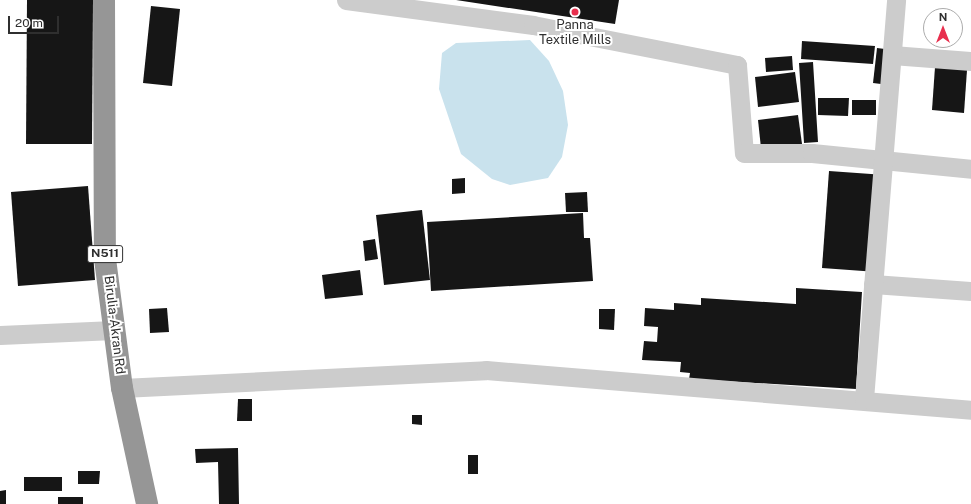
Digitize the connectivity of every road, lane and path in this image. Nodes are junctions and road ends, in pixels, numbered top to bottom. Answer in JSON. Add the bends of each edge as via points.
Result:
{"nodes":[{"id":1,"x":104,"y":0,"type":"edge"},
{"id":2,"x":346,"y":0,"type":"edge"},
{"id":3,"x":896,"y":0,"type":"edge"},
{"id":4,"x":892,"y":55,"type":"junction"},
{"id":5,"x":971,"y":60,"type":"edge"},
{"id":6,"x":883,"y":162,"type":"junction"},
{"id":7,"x":971,"y":169,"type":"edge"},
{"id":8,"x":873,"y":284,"type":"junction"},
{"id":9,"x":971,"y":291,"type":"edge"},
{"id":10,"x":114,"y":330,"type":"junction"},
{"id":11,"x":0,"y":335,"type":"edge"},
{"id":12,"x":122,"y":388,"type":"junction"},
{"id":13,"x":864,"y":399,"type":"junction"},
{"id":14,"x":971,"y":410,"type":"edge"},
{"id":15,"x":147,"y":504,"type":"edge"}],
"edges":[{"from":1,"to":10,"type":"highway","name":"Birulia-Akran Rd","number":"N511","via":[[105,259]]},
{"from":2,"to":6,"type":"street","via":[[533,25],[737,65],[744,153],[812,153]]},
{"from":3,"to":4,"type":"street"},
{"from":4,"to":5,"type":"street"},
{"from":4,"to":6,"type":"street"},
{"from":6,"to":7,"type":"street"},
{"from":6,"to":8,"type":"street"},
{"from":8,"to":9,"type":"street"},
{"from":8,"to":13,"type":"street"},
{"from":10,"to":11,"type":"street"},
{"from":10,"to":12,"type":"highway","name":"Birulia-Akran Rd","number":"N511"},
{"from":12,"to":13,"type":"street","via":[[486,370]]},
{"from":12,"to":15,"type":"highway","name":"Birulia-Akran Rd","number":"N511"},
{"from":13,"to":14,"type":"street"}]}
